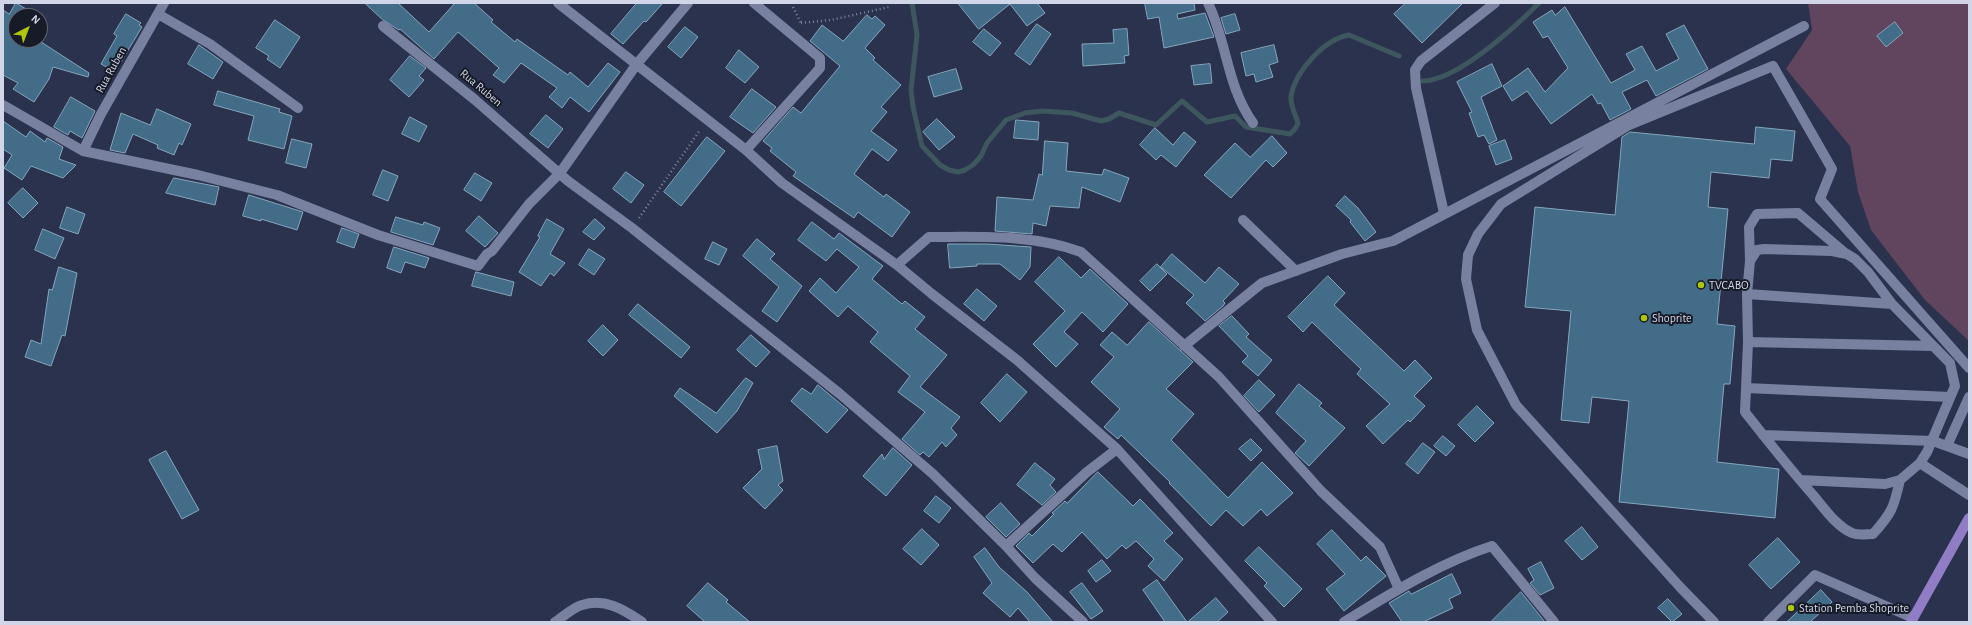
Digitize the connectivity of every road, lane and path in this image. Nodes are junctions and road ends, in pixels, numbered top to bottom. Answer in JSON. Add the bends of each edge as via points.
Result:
{"nodes":[{"id":1,"x":164,"y":3,"type":"edge"},
{"id":2,"x":558,"y":3,"type":"edge"},
{"id":3,"x":688,"y":3,"type":"edge"},
{"id":4,"x":754,"y":3,"type":"edge"},
{"id":5,"x":793,"y":3,"type":"edge"},
{"id":6,"x":1208,"y":3,"type":"edge"},
{"id":7,"x":1495,"y":3,"type":"edge"},
{"id":8,"x":889,"y":7,"type":"dead end"},
{"id":9,"x":158,"y":14,"type":"junction"},
{"id":10,"x":775,"y":20,"type":"junction"},
{"id":11,"x":802,"y":23,"type":"junction"},
{"id":12,"x":383,"y":26,"type":"dead end"},
{"id":13,"x":1804,"y":26,"type":"dead end"},
{"id":14,"x":636,"y":65,"type":"junction"},
{"id":15,"x":3,"y":104,"type":"edge"},
{"id":16,"x":298,"y":108,"type":"dead end"},
{"id":17,"x":708,"y":120,"type":"junction"},
{"id":18,"x":1253,"y":123,"type":"dead end"},
{"id":19,"x":746,"y":150,"type":"junction"},
{"id":20,"x":83,"y":151,"type":"junction"},
{"id":21,"x":560,"y":173,"type":"junction"},
{"id":22,"x":1444,"y":213,"type":"junction"},
{"id":23,"x":1243,"y":220,"type":"dead end"},
{"id":24,"x":632,"y":228,"type":"junction"},
{"id":25,"x":1847,"y":254,"type":"junction"},
{"id":26,"x":1750,"y":261,"type":"junction"},
{"id":27,"x":897,"y":264,"type":"junction"},
{"id":28,"x":1296,"y":271,"type":"junction"},
{"id":29,"x":1747,"y":294,"type":"junction"},
{"id":30,"x":1892,"y":304,"type":"junction"},
{"id":31,"x":1748,"y":342,"type":"junction"},
{"id":32,"x":1184,"y":346,"type":"junction"},
{"id":33,"x":1933,"y":346,"type":"junction"},
{"id":34,"x":1969,"y":368,"type":"edge"},
{"id":35,"x":1746,"y":388,"type":"junction"},
{"id":36,"x":1950,"y":397,"type":"junction"},
{"id":37,"x":1969,"y":397,"type":"edge"},
{"id":38,"x":1763,"y":435,"type":"junction"},
{"id":39,"x":1933,"y":441,"type":"junction"},
{"id":40,"x":1947,"y":446,"type":"junction"},
{"id":41,"x":1116,"y":449,"type":"junction"},
{"id":42,"x":1969,"y":454,"type":"edge"},
{"id":43,"x":1920,"y":463,"type":"junction"},
{"id":44,"x":1800,"y":480,"type":"junction"},
{"id":45,"x":1900,"y":480,"type":"junction"},
{"id":46,"x":1969,"y":494,"type":"edge"},
{"id":47,"x":1969,"y":518,"type":"edge"},
{"id":48,"x":1006,"y":546,"type":"junction"},
{"id":49,"x":1399,"y":588,"type":"junction"},
{"id":50,"x":1912,"y":620,"type":"edge"},
{"id":51,"x":555,"y":622,"type":"edge"},
{"id":52,"x":642,"y":622,"type":"edge"},
{"id":53,"x":1084,"y":622,"type":"edge"},
{"id":54,"x":1272,"y":622,"type":"edge"},
{"id":55,"x":1344,"y":622,"type":"edge"},
{"id":56,"x":1554,"y":622,"type":"edge"},
{"id":57,"x":1714,"y":622,"type":"edge"},
{"id":58,"x":1768,"y":622,"type":"edge"}],
"edges":[{"from":1,"to":9,"type":"street","name":"Rua Ruben"},
{"from":2,"to":14,"type":"street"},
{"from":3,"to":14,"type":"street"},
{"from":4,"to":10,"type":"street"},
{"from":5,"to":11,"type":"path"},
{"from":6,"to":18,"type":"street","via":[[1216,21],[1233,84]]},
{"from":7,"to":22,"type":"street","via":[[1421,61],[1415,70],[1416,88]]},
{"from":8,"to":11,"type":"path","via":[[831,20]]},
{"from":9,"to":16,"type":"street","via":[[210,44]]},
{"from":9,"to":20,"type":"street","name":"Rua Ruben"},
{"from":10,"to":11,"type":"path"},
{"from":10,"to":19,"type":"street","via":[[820,58],[820,68]]},
{"from":12,"to":21,"type":"street","name":"Rua Ruben"},
{"from":13,"to":22,"type":"street"},
{"from":14,"to":17,"type":"street"},
{"from":14,"to":21,"type":"street"},
{"from":15,"to":20,"type":"street"},
{"from":17,"to":19,"type":"street"},
{"from":17,"to":24,"type":"path"},
{"from":19,"to":27,"type":"street","via":[[782,183]]},
{"from":20,"to":21,"type":"street","via":[[198,175],[277,196],[378,235],[478,266],[529,204]]},
{"from":21,"to":24,"type":"street","name":"Rua Ruben"},
{"from":22,"to":28,"type":"street","via":[[1393,241],[1342,254]]},
{"from":23,"to":28,"type":"street"},
{"from":24,"to":48,"type":"street","name":"Rua Ruben","via":[[840,394],[933,474]]},
{"from":25,"to":26,"type":"street","via":[[1832,251],[1764,249],[1757,250]]},
{"from":25,"to":26,"type":"street","via":[[1798,213],[1757,214],[1749,227]]},
{"from":25,"to":30,"type":"street","via":[[1868,272]]},
{"from":26,"to":29,"type":"street"},
{"from":27,"to":32,"type":"street","via":[[929,237],[1003,238],[1062,245],[1081,252]]},
{"from":27,"to":41,"type":"street","via":[[1017,360]]},
{"from":28,"to":32,"type":"street","via":[[1262,284]]},
{"from":29,"to":30,"type":"street"},
{"from":29,"to":31,"type":"street"},
{"from":30,"to":33,"type":"street"},
{"from":31,"to":33,"type":"street"},
{"from":31,"to":35,"type":"street"},
{"from":32,"to":49,"type":"street","via":[[1219,377],[1321,492],[1380,547]]},
{"from":33,"to":36,"type":"street","via":[[1950,363],[1955,386]]},
{"from":34,"to":57,"type":"street","via":[[1820,199],[1832,169],[1773,66],[1629,125],[1501,204],[1478,234],[1468,255],[1466,279],[1476,330],[1516,405]]},
{"from":35,"to":36,"type":"street"},
{"from":35,"to":38,"type":"street","via":[[1745,412]]},
{"from":36,"to":39,"type":"street"},
{"from":37,"to":40,"type":"street"},
{"from":38,"to":39,"type":"street"},
{"from":38,"to":44,"type":"street"},
{"from":39,"to":40,"type":"street"},
{"from":39,"to":43,"type":"street"},
{"from":40,"to":42,"type":"street"},
{"from":41,"to":48,"type":"street"},
{"from":41,"to":54,"type":"street"},
{"from":43,"to":45,"type":"street"},
{"from":43,"to":46,"type":"street"},
{"from":44,"to":45,"type":"street","via":[[1885,484]]},
{"from":44,"to":45,"type":"street","via":[[1833,519],[1851,532],[1860,535],[1873,534],[1892,512]]},
{"from":47,"to":50,"type":"main road"},
{"from":48,"to":53,"type":"street","name":"Rua Ruben","via":[[1035,578]]},
{"from":49,"to":55,"type":"street"},
{"from":49,"to":56,"type":"street","via":[[1472,552],[1492,546]]},
{"from":50,"to":58,"type":"street","via":[[1815,575]]},
{"from":51,"to":52,"type":"street","via":[[581,605],[604,602]]}]}
